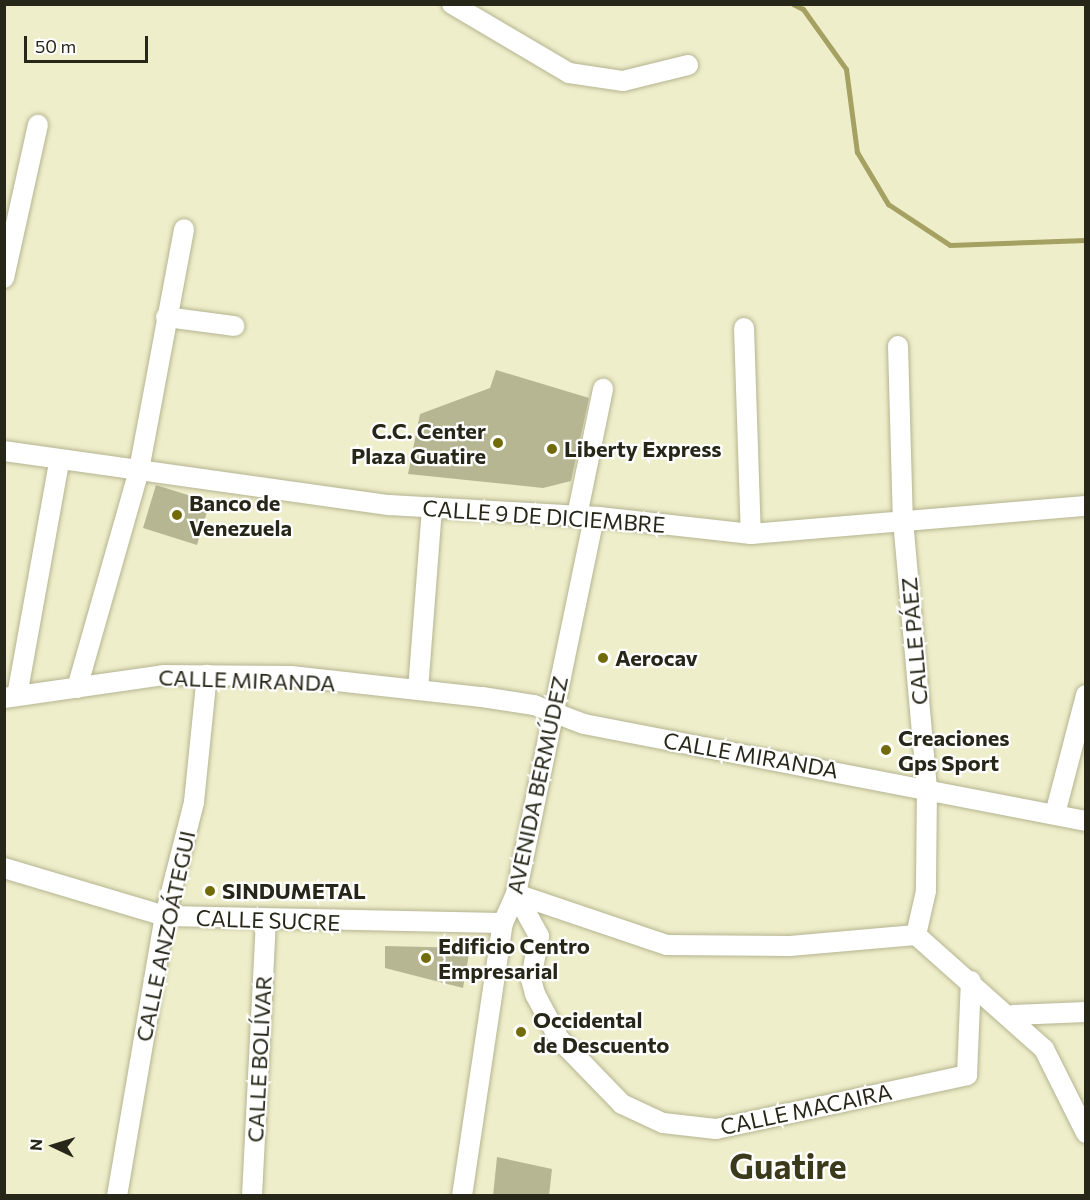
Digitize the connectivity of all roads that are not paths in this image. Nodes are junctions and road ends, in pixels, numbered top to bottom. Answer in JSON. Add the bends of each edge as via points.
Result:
{"nodes":[{"id":1,"x":452,"y":4,"type":"edge"},
{"id":2,"x":688,"y":65,"type":"dead end"},
{"id":3,"x":38,"y":125,"type":"dead end"},
{"id":4,"x":184,"y":230,"type":"dead end"},
{"id":5,"x":4,"y":278,"type":"edge"},
{"id":6,"x":166,"y":317,"type":"junction"},
{"id":7,"x":234,"y":326,"type":"dead end"},
{"id":8,"x":744,"y":328,"type":"dead end"},
{"id":9,"x":898,"y":346,"type":"dead end"},
{"id":10,"x":603,"y":388,"type":"dead end"},
{"id":11,"x":4,"y":451,"type":"edge"},
{"id":12,"x":59,"y":462,"type":"junction"},
{"id":13,"x":139,"y":470,"type":"junction"},
{"id":14,"x":1086,"y":506,"type":"edge"},
{"id":15,"x":432,"y":508,"type":"junction"},
{"id":16,"x":586,"y":516,"type":"junction"},
{"id":17,"x":903,"y":520,"type":"junction"},
{"id":18,"x":751,"y":534,"type":"junction"},
{"id":19,"x":207,"y":675,"type":"junction"},
{"id":20,"x":77,"y":688,"type":"junction"},
{"id":21,"x":418,"y":690,"type":"junction"},
{"id":22,"x":1086,"y":695,"type":"edge"},
{"id":23,"x":11,"y":697,"type":"edge"},
{"id":24,"x":553,"y":712,"type":"junction"},
{"id":25,"x":927,"y":787,"type":"junction"},
{"id":26,"x":1055,"y":814,"type":"junction"},
{"id":27,"x":1086,"y":821,"type":"edge"},
{"id":28,"x":4,"y":868,"type":"edge"},
{"id":29,"x":516,"y":894,"type":"junction"},
{"id":30,"x":165,"y":916,"type":"junction"},
{"id":31,"x":266,"y":922,"type":"junction"},
{"id":32,"x":504,"y":923,"type":"junction"},
{"id":33,"x":916,"y":935,"type":"junction"},
{"id":34,"x":971,"y":981,"type":"junction"},
{"id":35,"x":1086,"y":1012,"type":"edge"},
{"id":36,"x":1013,"y":1015,"type":"junction"},
{"id":37,"x":1076,"y":1096,"type":"edge"},
{"id":38,"x":1086,"y":1133,"type":"edge"},
{"id":39,"x":117,"y":1196,"type":"edge"},
{"id":40,"x":252,"y":1196,"type":"edge"},
{"id":41,"x":462,"y":1196,"type":"edge"}],
"edges":[{"from":1,"to":2,"type":"street","via":[[569,73],[623,81]]},
{"from":3,"to":5,"type":"street"},
{"from":4,"to":6,"type":"street"},
{"from":6,"to":7,"type":"street"},
{"from":6,"to":13,"type":"street"},
{"from":8,"to":18,"type":"street"},
{"from":9,"to":17,"type":"street","name":"CALLE PÁEZ"},
{"from":10,"to":16,"type":"street","name":"AVENIDA BERMÚDEZ"},
{"from":11,"to":12,"type":"street","name":"CALLE 9 DE DICIEMBRE"},
{"from":12,"to":13,"type":"street","name":"CALLE 9 DE DICIEMBRE"},
{"from":12,"to":23,"type":"street"},
{"from":13,"to":15,"type":"street","name":"CALLE 9 DE DICIEMBRE"},
{"from":13,"to":20,"type":"street"},
{"from":14,"to":17,"type":"street","name":"CALLE 9 DE DICIEMBRE"},
{"from":15,"to":16,"type":"street","name":"CALLE 9 DE DICIEMBRE"},
{"from":15,"to":21,"type":"street"},
{"from":16,"to":18,"type":"street","name":"CALLE 9 DE DICIEMBRE"},
{"from":16,"to":24,"type":"street","name":"AVENIDA BERMÚDEZ"},
{"from":17,"to":18,"type":"street","name":"CALLE 9 DE DICIEMBRE"},
{"from":17,"to":25,"type":"street","name":"CALLE PÁEZ"},
{"from":19,"to":20,"type":"street","name":"CALLE MIRANDA","via":[[163,675]]},
{"from":19,"to":21,"type":"street","name":"CALLE MIRANDA","via":[[291,676]]},
{"from":19,"to":30,"type":"street","name":"CALLE ANZOÁTEGUI","via":[[194,802]]},
{"from":20,"to":23,"type":"street","name":"CALLE MIRANDA"},
{"from":21,"to":24,"type":"street","name":"CALLE MIRANDA"},
{"from":22,"to":26,"type":"street"},
{"from":24,"to":25,"type":"street","name":"CALLE MIRANDA","via":[[584,724]]},
{"from":24,"to":29,"type":"street","name":"AVENIDA BERMÚDEZ"},
{"from":25,"to":26,"type":"street","name":"CALLE MIRANDA"},
{"from":25,"to":33,"type":"street","name":"CALLE PÁEZ","via":[[926,891]]},
{"from":26,"to":27,"type":"street","name":"CALLE MIRANDA"},
{"from":28,"to":30,"type":"street","name":"CALLE SUCRE"},
{"from":29,"to":32,"type":"street","name":"AVENIDA BERMÚDEZ"},
{"from":29,"to":33,"type":"street","via":[[667,945],[790,946]]},
{"from":29,"to":34,"type":"street","name":"CALLE MACAIRA","via":[[539,936],[531,979],[534,994],[559,1039],[622,1104],[663,1123],[716,1129],[967,1075]]},
{"from":30,"to":31,"type":"street","name":"CALLE SUCRE"},
{"from":30,"to":39,"type":"street","name":"CALLE ANZOÁTEGUI"},
{"from":31,"to":32,"type":"street","name":"CALLE SUCRE"},
{"from":31,"to":40,"type":"street","name":"CALLE BOLÍVAR"},
{"from":32,"to":41,"type":"street","name":"AVENIDA BERMÚDEZ"},
{"from":33,"to":34,"type":"street"},
{"from":34,"to":36,"type":"street"},
{"from":35,"to":36,"type":"street"},
{"from":36,"to":37,"type":"street","via":[[1044,1048]]},
{"from":37,"to":38,"type":"street"}]}
